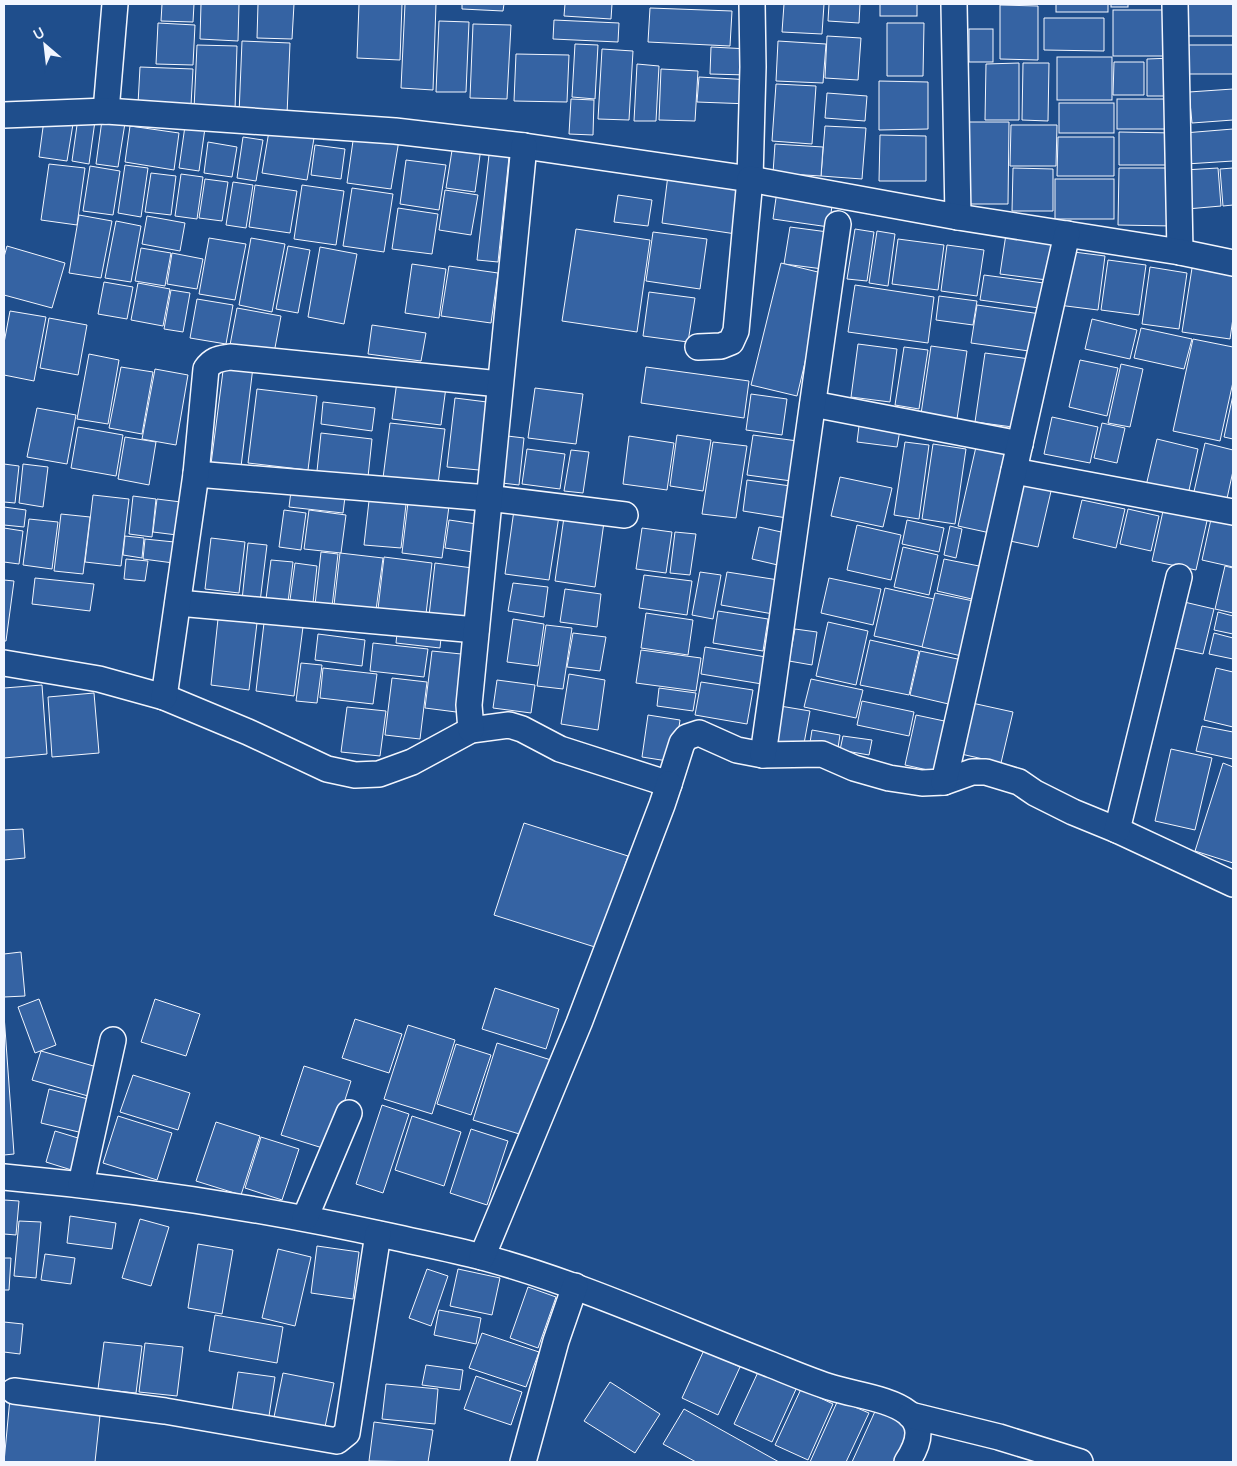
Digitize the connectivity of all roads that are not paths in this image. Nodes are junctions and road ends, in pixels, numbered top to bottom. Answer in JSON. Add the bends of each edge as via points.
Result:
{"nodes":[{"id":1,"x":115,"y":4,"type":"edge"},
{"id":2,"x":752,"y":4,"type":"edge"},
{"id":3,"x":954,"y":4,"type":"edge"},
{"id":4,"x":1175,"y":4,"type":"edge"},
{"id":5,"x":106,"y":112,"type":"junction"},
{"id":6,"x":4,"y":115,"type":"edge"},
{"id":7,"x":524,"y":146,"type":"junction"},
{"id":8,"x":750,"y":179,"type":"junction"},
{"id":9,"x":958,"y":217,"type":"junction"},
{"id":10,"x":838,"y":224,"type":"dead end"},
{"id":11,"x":1068,"y":234,"type":"junction"},
{"id":12,"x":1180,"y":252,"type":"junction"},
{"id":13,"x":1233,"y":263,"type":"edge"},
{"id":14,"x":698,"y":347,"type":"dead end"},
{"id":15,"x":500,"y":384,"type":"junction"},
{"id":16,"x":813,"y":404,"type":"junction"},
{"id":17,"x":1020,"y":444,"type":"junction"},
{"id":18,"x":1014,"y":470,"type":"junction"},
{"id":19,"x":196,"y":474,"type":"junction"},
{"id":20,"x":488,"y":498,"type":"junction"},
{"id":21,"x":1233,"y":512,"type":"edge"},
{"id":22,"x":625,"y":515,"type":"dead end"},
{"id":23,"x":1179,"y":578,"type":"dead end"},
{"id":24,"x":178,"y":603,"type":"junction"},
{"id":25,"x":476,"y":630,"type":"junction"},
{"id":26,"x":4,"y":663,"type":"edge"},
{"id":27,"x":164,"y":697,"type":"junction"},
{"id":28,"x":471,"y":730,"type":"junction"},
{"id":29,"x":763,"y":756,"type":"junction"},
{"id":30,"x":944,"y":782,"type":"junction"},
{"id":31,"x":669,"y":784,"type":"junction"},
{"id":32,"x":1117,"y":830,"type":"junction"},
{"id":33,"x":1233,"y":884,"type":"edge"},
{"id":34,"x":114,"y":1040,"type":"dead end"},
{"id":35,"x":349,"y":1113,"type":"dead end"},
{"id":36,"x":4,"y":1177,"type":"edge"},
{"id":37,"x":81,"y":1184,"type":"junction"},
{"id":38,"x":305,"y":1218,"type":"junction"},
{"id":39,"x":378,"y":1234,"type":"junction"},
{"id":40,"x":482,"y":1257,"type":"junction"},
{"id":41,"x":575,"y":1286,"type":"junction"},
{"id":42,"x":14,"y":1390,"type":"dead end"},
{"id":43,"x":910,"y":1415,"type":"junction"},
{"id":44,"x":523,"y":1462,"type":"edge"},
{"id":45,"x":907,"y":1462,"type":"edge"},
{"id":46,"x":1080,"y":1462,"type":"edge"}],
"edges":[{"from":1,"to":5,"type":"street"},
{"from":2,"to":8,"type":"street"},
{"from":3,"to":9,"type":"street"},
{"from":4,"to":12,"type":"street"},
{"from":5,"to":6,"type":"street"},
{"from":5,"to":7,"type":"street","via":[[395,131]]},
{"from":7,"to":8,"type":"street"},
{"from":7,"to":15,"type":"street"},
{"from":8,"to":9,"type":"street"},
{"from":8,"to":14,"type":"street","via":[[736,331],[731,342]]},
{"from":9,"to":11,"type":"street"},
{"from":10,"to":16,"type":"street"},
{"from":11,"to":12,"type":"street"},
{"from":11,"to":17,"type":"street"},
{"from":12,"to":13,"type":"street"},
{"from":15,"to":19,"type":"street","via":[[218,359],[206,369]]},
{"from":15,"to":20,"type":"street"},
{"from":16,"to":17,"type":"street"},
{"from":16,"to":29,"type":"street"},
{"from":17,"to":18,"type":"street"},
{"from":18,"to":21,"type":"street"},
{"from":18,"to":30,"type":"street"},
{"from":19,"to":20,"type":"street"},
{"from":19,"to":24,"type":"street"},
{"from":20,"to":22,"type":"street"},
{"from":20,"to":25,"type":"street"},
{"from":23,"to":32,"type":"street"},
{"from":24,"to":25,"type":"street"},
{"from":24,"to":27,"type":"street"},
{"from":25,"to":28,"type":"street","via":[[468,705]]},
{"from":26,"to":27,"type":"street","via":[[99,679]]},
{"from":27,"to":28,"type":"street","via":[[326,769],[356,775],[379,774],[412,762]]},
{"from":28,"to":31,"type":"street","via":[[509,725],[560,749]]},
{"from":29,"to":30,"type":"street","via":[[822,754],[889,778],[922,783]]},
{"from":29,"to":31,"type":"street","via":[[738,750],[699,733],[693,734],[682,742]]},
{"from":30,"to":32,"type":"street","via":[[972,772],[1001,776]]},
{"from":31,"to":40,"type":"street","via":[[606,954]]},
{"from":32,"to":33,"type":"street"},
{"from":34,"to":37,"type":"street"},
{"from":35,"to":38,"type":"street"},
{"from":36,"to":37,"type":"street"},
{"from":37,"to":38,"type":"street"},
{"from":38,"to":39,"type":"street"},
{"from":39,"to":40,"type":"street"},
{"from":39,"to":42,"type":"street","via":[[346,1433],[337,1441],[165,1411]]},
{"from":40,"to":41,"type":"street"},
{"from":41,"to":43,"type":"street","via":[[832,1388],[900,1407]]},
{"from":41,"to":44,"type":"street","via":[[556,1341]]},
{"from":43,"to":45,"type":"street","via":[[918,1426],[919,1438]]},
{"from":43,"to":46,"type":"street"}]}
